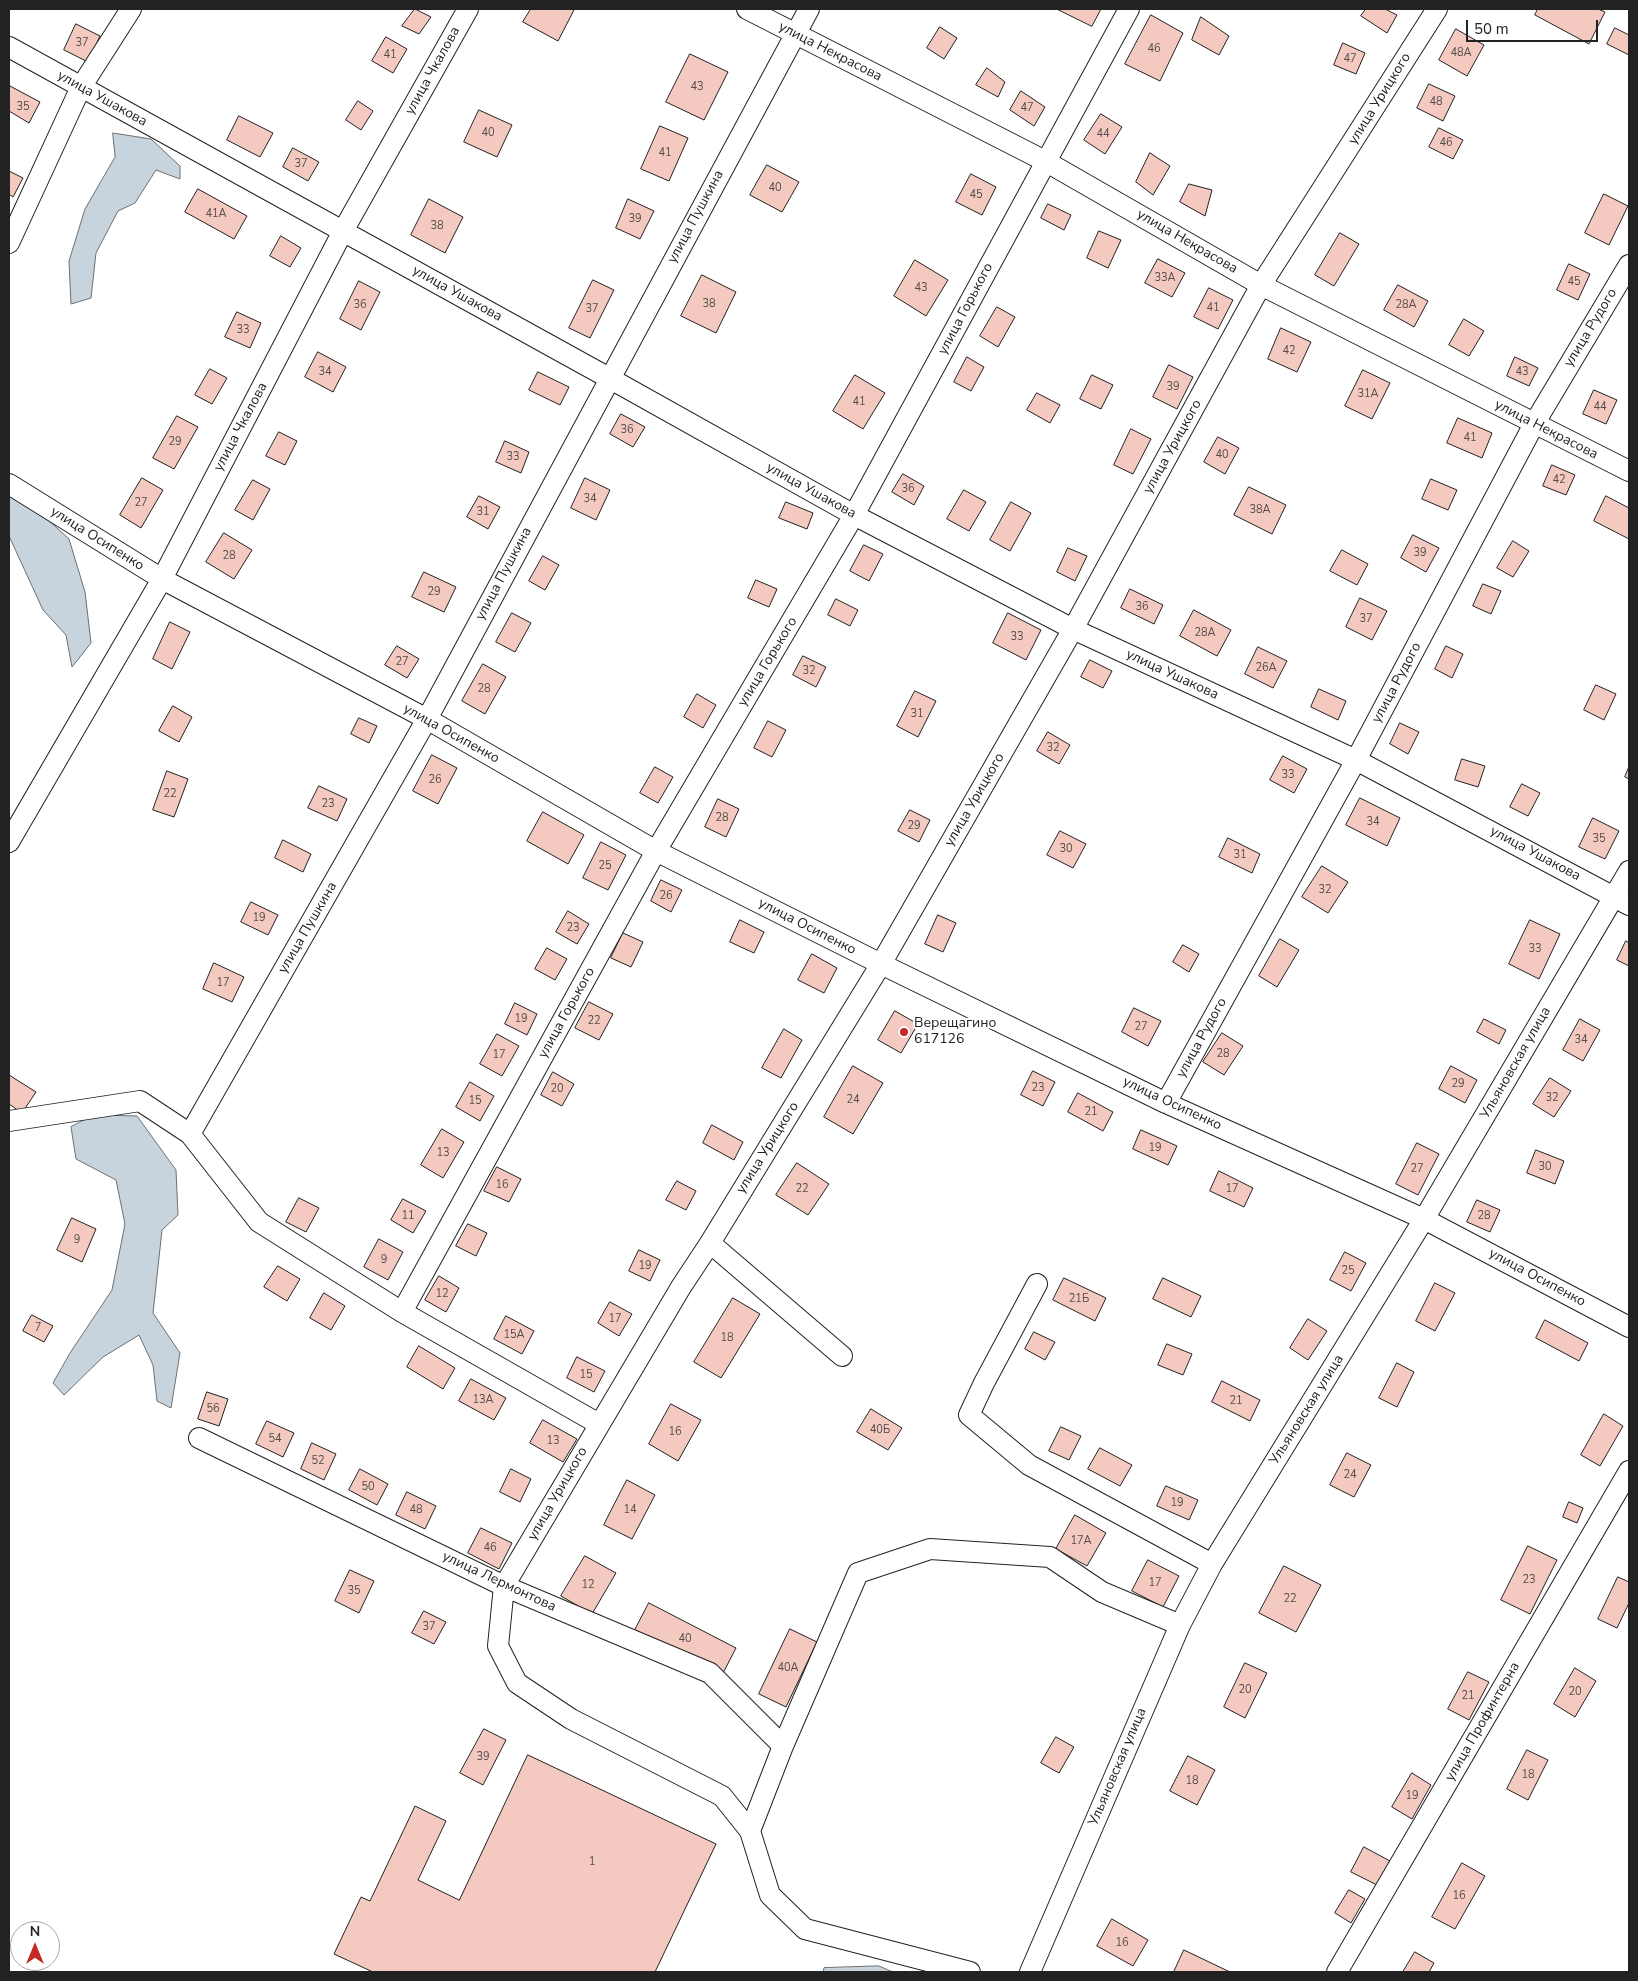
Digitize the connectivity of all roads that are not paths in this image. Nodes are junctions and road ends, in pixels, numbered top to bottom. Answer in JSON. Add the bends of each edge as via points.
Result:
{"nodes":[{"id":1,"x":131,"y":9,"type":"edge"},
{"id":2,"x":468,"y":9,"type":"edge"},
{"id":3,"x":747,"y":9,"type":"edge"},
{"id":4,"x":809,"y":9,"type":"edge"},
{"id":5,"x":1129,"y":9,"type":"edge"},
{"id":6,"x":1437,"y":9,"type":"edge"},
{"id":7,"x":795,"y":34,"type":"junction"},
{"id":8,"x":9,"y":47,"type":"edge"},
{"id":9,"x":82,"y":87,"type":"junction"},
{"id":10,"x":1046,"y":161,"type":"junction"},
{"id":11,"x":343,"y":231,"type":"junction"},
{"id":12,"x":9,"y":243,"type":"edge"},
{"id":13,"x":1629,"y":264,"type":"edge"},
{"id":14,"x":1261,"y":285,"type":"junction"},
{"id":15,"x":609,"y":378,"type":"junction"},
{"id":16,"x":1534,"y":424,"type":"junction"},
{"id":17,"x":1629,"y":472,"type":"edge"},
{"id":18,"x":9,"y":484,"type":"edge"},
{"id":19,"x":854,"y":516,"type":"junction"},
{"id":20,"x":162,"y":579,"type":"junction"},
{"id":21,"x":1073,"y":629,"type":"junction"},
{"id":22,"x":426,"y":719,"type":"junction"},
{"id":23,"x":1356,"y":760,"type":"junction"},
{"id":24,"x":9,"y":842,"type":"edge"},
{"id":25,"x":656,"y":851,"type":"junction"},
{"id":26,"x":1629,"y":871,"type":"edge"},
{"id":27,"x":1622,"y":900,"type":"edge"},
{"id":28,"x":881,"y":964,"type":"junction"},
{"id":29,"x":1166,"y":1103,"type":"junction"},
{"id":30,"x":9,"y":1121,"type":"edge"},
{"id":31,"x":190,"y":1134,"type":"junction"},
{"id":32,"x":1424,"y":1219,"type":"junction"},
{"id":33,"x":710,"y":1243,"type":"junction"},
{"id":34,"x":1037,"y":1284,"type":"dead end"},
{"id":35,"x":402,"y":1312,"type":"junction"},
{"id":36,"x":1629,"y":1326,"type":"edge"},
{"id":37,"x":842,"y":1356,"type":"dead end"},
{"id":38,"x":599,"y":1424,"type":"junction"},
{"id":39,"x":199,"y":1438,"type":"dead end"},
{"id":40,"x":1629,"y":1471,"type":"edge"},
{"id":41,"x":1212,"y":1564,"type":"junction"},
{"id":42,"x":504,"y":1586,"type":"junction"},
{"id":43,"x":1180,"y":1625,"type":"junction"},
{"id":44,"x":783,"y":1746,"type":"junction"},
{"id":45,"x":750,"y":1831,"type":"junction"},
{"id":46,"x":970,"y":1972,"type":"edge"},
{"id":47,"x":1030,"y":1972,"type":"edge"},
{"id":48,"x":1337,"y":1972,"type":"edge"}],
"edges":[{"from":1,"to":9,"type":"street"},
{"from":2,"to":11,"type":"street","name":"улица Чкалова"},
{"from":3,"to":7,"type":"street","name":"улица Некрасова"},
{"from":4,"to":7,"type":"street","name":"улица Пушкина"},
{"from":5,"to":10,"type":"street","name":"улица Горького"},
{"from":6,"to":14,"type":"street","name":"улица Урицкого"},
{"from":7,"to":10,"type":"street","name":"улица Некрасова"},
{"from":7,"to":15,"type":"street","name":"улица Пушкина"},
{"from":8,"to":9,"type":"street","name":"улица Ушакова"},
{"from":9,"to":11,"type":"street","name":"улица Ушакова"},
{"from":9,"to":12,"type":"street"},
{"from":10,"to":14,"type":"street","name":"улица Некрасова"},
{"from":10,"to":19,"type":"street","name":"улица Горького"},
{"from":11,"to":15,"type":"street","name":"улица Ушакова"},
{"from":11,"to":20,"type":"street","name":"улица Чкалова"},
{"from":13,"to":16,"type":"street","name":"улица Рудого"},
{"from":14,"to":16,"type":"street","name":"улица Некрасова"},
{"from":14,"to":21,"type":"street","name":"улица Урицкого"},
{"from":15,"to":19,"type":"street","name":"улица Ушакова"},
{"from":15,"to":22,"type":"street","name":"улица Пушкина"},
{"from":16,"to":17,"type":"street","name":"улица Некрасова"},
{"from":16,"to":23,"type":"street","name":"улица Рудого"},
{"from":18,"to":20,"type":"street","name":"улица Осипенко"},
{"from":19,"to":21,"type":"street","name":"улица Ушакова"},
{"from":19,"to":25,"type":"street","name":"улица Горького"},
{"from":20,"to":22,"type":"street","name":"улица Осипенко"},
{"from":20,"to":24,"type":"street","name":"улица Чкалова"},
{"from":21,"to":23,"type":"street","name":"улица Ушакова"},
{"from":21,"to":28,"type":"street","name":"улица Урицкого"},
{"from":22,"to":25,"type":"street","name":"улица Осипенко"},
{"from":22,"to":31,"type":"street","name":"улица Пушкина"},
{"from":23,"to":27,"type":"street","name":"улица Ушакова"},
{"from":23,"to":29,"type":"street","name":"улица Рудого"},
{"from":25,"to":28,"type":"street","name":"улица Осипенко"},
{"from":25,"to":35,"type":"street","name":"улица Горького"},
{"from":26,"to":27,"type":"street","name":"Ульяновская улица"},
{"from":27,"to":32,"type":"street","name":"Ульяновская улица"},
{"from":28,"to":29,"type":"street","name":"улица Осипенко"},
{"from":28,"to":33,"type":"street","name":"улица Урицкого"},
{"from":29,"to":32,"type":"street","name":"улица Осипенко"},
{"from":30,"to":31,"type":"street","via":[[140,1101]]},
{"from":31,"to":35,"type":"street","via":[[259,1222]]},
{"from":32,"to":36,"type":"street","name":"улица Осипенко"},
{"from":32,"to":41,"type":"street","name":"Ульяновская улица"},
{"from":33,"to":37,"type":"street"},
{"from":33,"to":38,"type":"street","name":"улица Урицкого"},
{"from":34,"to":41,"type":"street","via":[[970,1415],[1029,1465]]},
{"from":35,"to":38,"type":"street"},
{"from":38,"to":42,"type":"street","name":"улица Урицкого"},
{"from":39,"to":42,"type":"street","name":"улица Лермонтова"},
{"from":40,"to":48,"type":"street","name":"улица Профинтерна"},
{"from":41,"to":43,"type":"street","name":"Ульяновская улица"},
{"from":42,"to":44,"type":"street","name":"улица Лермонтова","via":[[710,1673]]},
{"from":42,"to":45,"type":"street","via":[[498,1646],[517,1683],[571,1719],[722,1796]]},
{"from":43,"to":44,"type":"street","via":[[1102,1592],[1050,1557],[930,1549],[858,1573]]},
{"from":43,"to":47,"type":"street","name":"Ульяновская улица"},
{"from":44,"to":45,"type":"street"},
{"from":45,"to":46,"type":"street","via":[[770,1895],[805,1929]]}]}
